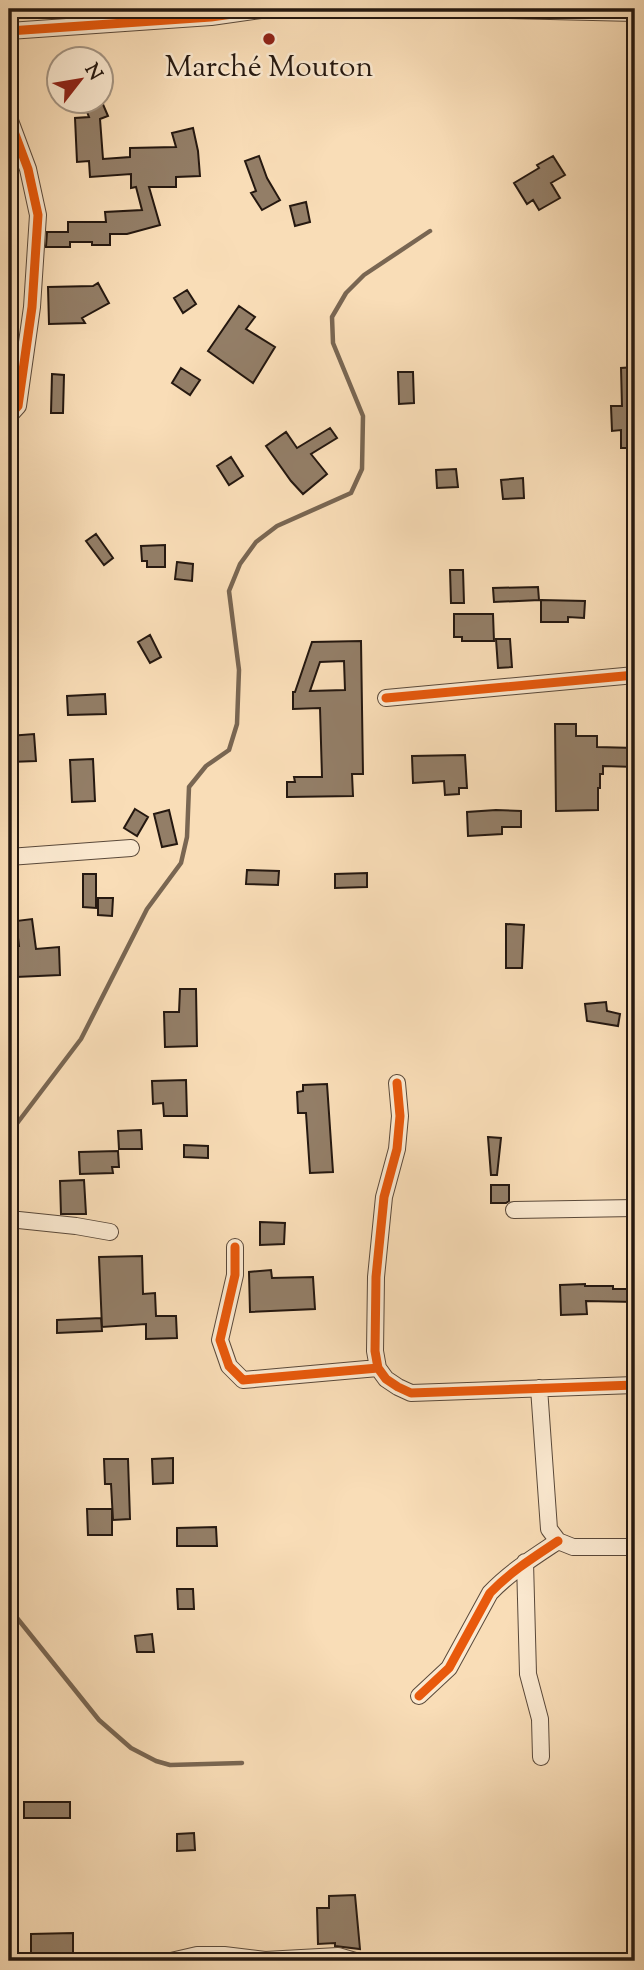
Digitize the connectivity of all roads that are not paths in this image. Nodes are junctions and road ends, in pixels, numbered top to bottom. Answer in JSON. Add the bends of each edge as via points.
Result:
{"nodes":[{"id":1,"x":268,"y":9,"type":"edge"},
{"id":2,"x":472,"y":9,"type":"edge"},
{"id":3,"x":635,"y":13,"type":"edge"},
{"id":4,"x":9,"y":32,"type":"edge"},
{"id":5,"x":9,"y":118,"type":"edge"},
{"id":6,"x":9,"y":416,"type":"edge"},
{"id":7,"x":635,"y":675,"type":"edge"},
{"id":8,"x":386,"y":698,"type":"dead end"},
{"id":9,"x":131,"y":848,"type":"dead end"},
{"id":10,"x":9,"y":856,"type":"edge"},
{"id":11,"x":397,"y":1083,"type":"dead end"},
{"id":12,"x":635,"y":1208,"type":"edge"},
{"id":13,"x":514,"y":1210,"type":"dead end"},
{"id":14,"x":9,"y":1219,"type":"edge"},
{"id":15,"x":110,"y":1233,"type":"dead end"},
{"id":16,"x":235,"y":1247,"type":"dead end"},
{"id":17,"x":378,"y":1368,"type":"junction"},
{"id":18,"x":635,"y":1385,"type":"edge"},
{"id":19,"x":538,"y":1388,"type":"junction"},
{"id":20,"x":558,"y":1541,"type":"junction"},
{"id":21,"x":635,"y":1547,"type":"edge"},
{"id":22,"x":525,"y":1562,"type":"junction"},
{"id":23,"x":419,"y":1696,"type":"dead end"},
{"id":24,"x":541,"y":1757,"type":"dead end"},
{"id":25,"x":176,"y":1961,"type":"edge"},
{"id":26,"x":355,"y":1961,"type":"edge"}],
"edges":[{"from":1,"to":4,"type":"street"},
{"from":2,"to":3,"type":"street"},
{"from":5,"to":6,"type":"street","via":[[28,169],[38,215],[32,307],[18,405]]},
{"from":7,"to":8,"type":"street"},
{"from":9,"to":10,"type":"street"},
{"from":11,"to":17,"type":"street","via":[[397,1149],[384,1197],[376,1277]]},
{"from":12,"to":13,"type":"street"},
{"from":14,"to":15,"type":"street"},
{"from":16,"to":17,"type":"street","via":[[220,1340],[229,1366],[243,1380]]},
{"from":17,"to":19,"type":"street","via":[[386,1379],[411,1393]]},
{"from":18,"to":19,"type":"street"},
{"from":19,"to":20,"type":"street","via":[[549,1529]]},
{"from":20,"to":21,"type":"street","via":[[573,1547]]},
{"from":20,"to":22,"type":"street"},
{"from":22,"to":23,"type":"street","via":[[490,1593],[449,1668]]},
{"from":22,"to":24,"type":"street","via":[[528,1674],[540,1719]]},
{"from":25,"to":26,"type":"street","via":[[197,1955],[265,1961],[338,1956]]}]}
